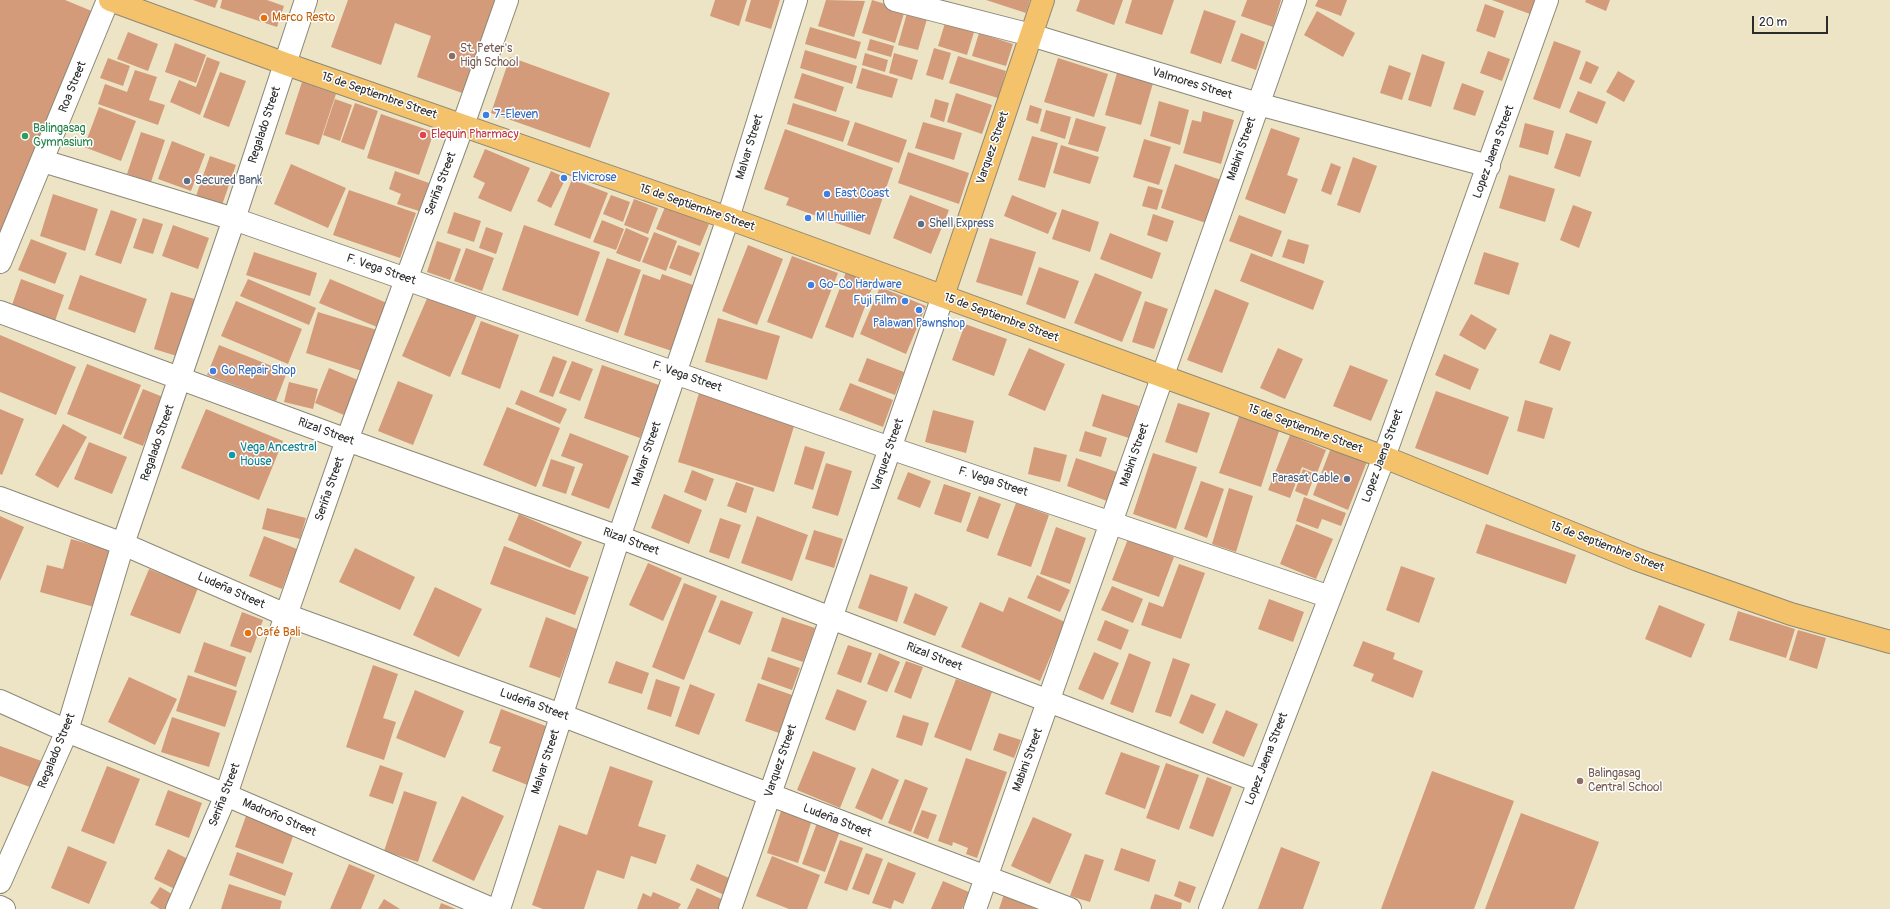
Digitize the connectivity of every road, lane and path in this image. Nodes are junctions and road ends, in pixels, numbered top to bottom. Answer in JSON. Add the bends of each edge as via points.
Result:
{"nodes":[{"id":1,"x":109,"y":0,"type":"edge"},
{"id":2,"x":306,"y":0,"type":"edge"},
{"id":3,"x":507,"y":0,"type":"edge"},
{"id":4,"x":796,"y":0,"type":"edge"},
{"id":5,"x":896,"y":0,"type":"edge"},
{"id":6,"x":1043,"y":0,"type":"edge"},
{"id":7,"x":1295,"y":0,"type":"edge"},
{"id":8,"x":1547,"y":0,"type":"edge"},
{"id":9,"x":1031,"y":35,"type":"junction"},
{"id":10,"x":286,"y":64,"type":"junction"},
{"id":11,"x":1258,"y":104,"type":"junction"},
{"id":12,"x":463,"y":126,"type":"junction"},
{"id":13,"x":43,"y":161,"type":"junction"},
{"id":14,"x":1489,"y":166,"type":"junction"},
{"id":15,"x":728,"y":218,"type":"junction"},
{"id":16,"x":234,"y":219,"type":"junction"},
{"id":17,"x":0,"y":262,"type":"edge"},
{"id":18,"x":406,"y":278,"type":"junction"},
{"id":19,"x":943,"y":296,"type":"junction"},
{"id":20,"x":0,"y":312,"type":"edge"},
{"id":21,"x":675,"y":373,"type":"junction"},
{"id":22,"x":180,"y":378,"type":"junction"},
{"id":23,"x":1162,"y":378,"type":"junction"},
{"id":24,"x":347,"y":440,"type":"junction"},
{"id":25,"x":890,"y":448,"type":"junction"},
{"id":26,"x":1384,"y":457,"type":"junction"},
{"id":27,"x":0,"y":498,"type":"edge"},
{"id":28,"x":1112,"y":522,"type":"junction"},
{"id":29,"x":619,"y":537,"type":"junction"},
{"id":30,"x":123,"y":544,"type":"junction"},
{"id":31,"x":1330,"y":597,"type":"junction"},
{"id":32,"x":286,"y":615,"type":"junction"},
{"id":33,"x":830,"y":617,"type":"junction"},
{"id":34,"x":1890,"y":642,"type":"edge"},
{"id":35,"x":0,"y":701,"type":"edge"},
{"id":36,"x":1050,"y":701,"type":"junction"},
{"id":37,"x":561,"y":715,"type":"junction"},
{"id":38,"x":67,"y":731,"type":"junction"},
{"id":39,"x":1258,"y":781,"type":"junction"},
{"id":40,"x":226,"y":795,"type":"junction"},
{"id":41,"x":769,"y":795,"type":"junction"},
{"id":42,"x":987,"y":878,"type":"junction"},
{"id":43,"x":0,"y":882,"type":"edge"},
{"id":44,"x":0,"y":907,"type":"edge"},
{"id":45,"x":4,"y":909,"type":"edge"},
{"id":46,"x":177,"y":909,"type":"edge"},
{"id":47,"x":492,"y":909,"type":"edge"},
{"id":48,"x":500,"y":909,"type":"edge"},
{"id":49,"x":730,"y":909,"type":"edge"},
{"id":50,"x":975,"y":909,"type":"edge"},
{"id":51,"x":1070,"y":909,"type":"edge"},
{"id":52,"x":1210,"y":909,"type":"edge"}],
"edges":[{"from":1,"to":10,"type":"main road","name":"15 de Septiembre Street"},
{"from":1,"to":13,"type":"street","name":"Roa Street"},
{"from":2,"to":10,"type":"street","name":"Regalado Street"},
{"from":3,"to":12,"type":"street","name":"Seriña Street"},
{"from":4,"to":15,"type":"street","name":"Malvar Street"},
{"from":5,"to":9,"type":"street","name":"Valmores Street"},
{"from":6,"to":9,"type":"main road","name":"Varquez Street"},
{"from":7,"to":11,"type":"street","name":"Mabini Street"},
{"from":8,"to":14,"type":"street","name":"Lopez Jaena Street"},
{"from":9,"to":11,"type":"street","name":"Valmores Street"},
{"from":9,"to":19,"type":"main road","name":"Varquez Street"},
{"from":10,"to":12,"type":"main road","name":"15 de Septiembre Street"},
{"from":10,"to":16,"type":"street","name":"Regalado Street"},
{"from":11,"to":14,"type":"street","name":"Valmores Street"},
{"from":11,"to":23,"type":"street","name":"Mabini Street"},
{"from":12,"to":15,"type":"main road","name":"15 de Septiembre Street"},
{"from":12,"to":18,"type":"street","name":"Seriña Street"},
{"from":13,"to":16,"type":"street","name":"F. Vega Street"},
{"from":13,"to":17,"type":"street","name":"Roa Street"},
{"from":14,"to":26,"type":"street","name":"Lopez Jaena Street"},
{"from":15,"to":19,"type":"main road","name":"15 de Septiembre Street"},
{"from":15,"to":21,"type":"street","name":"Malvar Street"},
{"from":16,"to":18,"type":"street","name":"F. Vega Street"},
{"from":16,"to":22,"type":"street","name":"Regalado Street"},
{"from":18,"to":21,"type":"street","name":"F. Vega Street"},
{"from":18,"to":24,"type":"street","name":"Seriña Street"},
{"from":19,"to":23,"type":"main road","name":"15 de Septiembre Street"},
{"from":19,"to":25,"type":"street","name":"Varquez Street"},
{"from":20,"to":22,"type":"street","name":"Rizal Street"},
{"from":21,"to":25,"type":"street","name":"F. Vega Street"},
{"from":21,"to":29,"type":"street","name":"Malvar Street"},
{"from":22,"to":24,"type":"street","name":"Rizal Street"},
{"from":22,"to":30,"type":"street","name":"Regalado Street"},
{"from":23,"to":26,"type":"main road","name":"15 de Septiembre Street"},
{"from":23,"to":28,"type":"street","name":"Mabini Street"},
{"from":24,"to":29,"type":"street","name":"Rizal Street"},
{"from":24,"to":32,"type":"street","name":"Seriña Street"},
{"from":25,"to":28,"type":"street","name":"F. Vega Street"},
{"from":25,"to":33,"type":"street","name":"Varquez Street"},
{"from":26,"to":31,"type":"street","name":"Lopez Jaena Street"},
{"from":26,"to":34,"type":"main road","name":"15 de Septiembre Street","via":[[1638,560],[1791,614]]},
{"from":27,"to":30,"type":"street","name":"Ludeña Street"},
{"from":28,"to":31,"type":"street","name":"F. Vega Street"},
{"from":28,"to":36,"type":"street","name":"Mabini Street"},
{"from":29,"to":33,"type":"street","name":"Rizal Street"},
{"from":29,"to":37,"type":"street","name":"Malvar Street"},
{"from":30,"to":32,"type":"street","name":"Ludeña Street"},
{"from":30,"to":38,"type":"street","name":"Regalado Street"},
{"from":31,"to":39,"type":"street","name":"Lopez Jaena Street"},
{"from":32,"to":37,"type":"street","name":"Ludeña Street"},
{"from":32,"to":40,"type":"street","name":"Seriña Street"},
{"from":33,"to":36,"type":"street","name":"Rizal Street"},
{"from":33,"to":41,"type":"street","name":"Varquez Street"},
{"from":35,"to":38,"type":"street","name":"Madroño Street"},
{"from":36,"to":39,"type":"street","name":"Rizal Street"},
{"from":36,"to":42,"type":"street","name":"Mabini Street"},
{"from":37,"to":41,"type":"street","name":"Ludeña Street"},
{"from":37,"to":48,"type":"street","name":"Malvar Street"},
{"from":38,"to":40,"type":"street","name":"Madroño Street"},
{"from":38,"to":43,"type":"street","name":"Regalado Street"},
{"from":39,"to":52,"type":"street","name":"Lopez Jaena Street"},
{"from":40,"to":46,"type":"street","name":"Seriña Street"},
{"from":40,"to":47,"type":"street","name":"Madroño Street"},
{"from":41,"to":42,"type":"street","name":"Ludeña Street"},
{"from":41,"to":49,"type":"street","name":"Varquez Street"},
{"from":42,"to":50,"type":"street","name":"Mabini Street"},
{"from":42,"to":51,"type":"street","name":"Ludeña Street"},
{"from":44,"to":45,"type":"street"}]}
